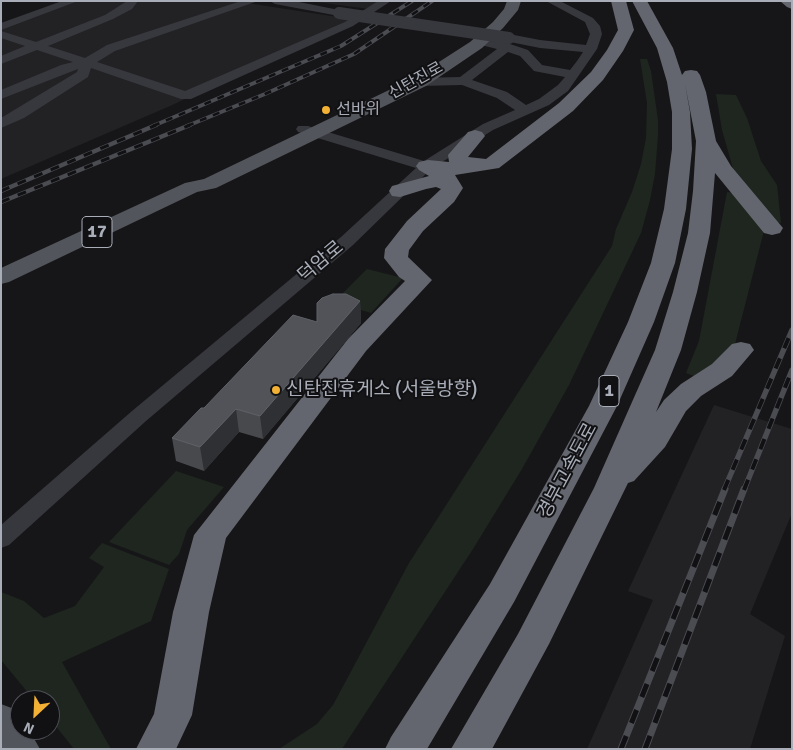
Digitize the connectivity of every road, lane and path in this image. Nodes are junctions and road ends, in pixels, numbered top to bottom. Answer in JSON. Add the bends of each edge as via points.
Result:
{"nodes":[{"id":1,"x":73,"y":1,"type":"edge"},
{"id":2,"x":133,"y":1,"type":"edge"},
{"id":3,"x":253,"y":1,"type":"edge"},
{"id":4,"x":275,"y":1,"type":"edge"},
{"id":5,"x":289,"y":1,"type":"edge"},
{"id":6,"x":386,"y":1,"type":"edge"},
{"id":7,"x":508,"y":1,"type":"edge"},
{"id":8,"x":514,"y":1,"type":"edge"},
{"id":9,"x":551,"y":1,"type":"edge"},
{"id":10,"x":618,"y":1,"type":"edge"},
{"id":11,"x":639,"y":1,"type":"edge"},
{"id":12,"x":656,"y":1,"type":"edge"},
{"id":13,"x":787,"y":1,"type":"edge"},
{"id":14,"x":792,"y":4,"type":"edge"},
{"id":15,"x":342,"y":11,"type":"junction"},
{"id":16,"x":1,"y":27,"type":"edge"},
{"id":17,"x":1,"y":34,"type":"edge"},
{"id":18,"x":573,"y":36,"type":"dead end"},
{"id":19,"x":509,"y":40,"type":"junction"},
{"id":20,"x":481,"y":41,"type":"junction"},
{"id":21,"x":543,"y":42,"type":"junction"},
{"id":22,"x":36,"y":46,"type":"junction"},
{"id":23,"x":591,"y":48,"type":"junction"},
{"id":24,"x":1,"y":60,"type":"edge"},
{"id":25,"x":86,"y":63,"type":"junction"},
{"id":26,"x":570,"y":77,"type":"junction"},
{"id":27,"x":463,"y":81,"type":"junction"},
{"id":28,"x":420,"y":82,"type":"junction"},
{"id":29,"x":3,"y":93,"type":"edge"},
{"id":30,"x":525,"y":110,"type":"junction"},
{"id":31,"x":1,"y":124,"type":"edge"},
{"id":32,"x":309,"y":131,"type":"junction"},
{"id":33,"x":474,"y":136,"type":"junction"},
{"id":34,"x":706,"y":141,"type":"junction"},
{"id":35,"x":492,"y":164,"type":"junction"},
{"id":36,"x":426,"y":166,"type":"junction"},
{"id":37,"x":452,"y":188,"type":"junction"},
{"id":38,"x":400,"y":191,"type":"junction"},
{"id":39,"x":772,"y":228,"type":"dead end"},
{"id":40,"x":1,"y":277,"type":"edge"},
{"id":41,"x":741,"y":350,"type":"dead end"},
{"id":42,"x":610,"y":488,"type":"junction"},
{"id":43,"x":1,"y":539,"type":"edge"},
{"id":44,"x":1,"y":720,"type":"edge"},
{"id":45,"x":21,"y":749,"type":"edge"},
{"id":46,"x":156,"y":749,"type":"edge"},
{"id":47,"x":405,"y":749,"type":"edge"},
{"id":48,"x":471,"y":749,"type":"edge"}],
"edges":[{"from":1,"to":16,"type":"street"},
{"from":2,"to":22,"type":"street","via":[[119,13]]},
{"from":3,"to":25,"type":"street","via":[[112,48]]},
{"from":4,"to":15,"type":"street"},
{"from":5,"to":15,"type":"street"},
{"from":6,"to":25,"type":"street","via":[[349,24],[186,96]]},
{"from":7,"to":32,"type":"main road","name":"신탄진로","number":"17","via":[[486,24],[444,57]]},
{"from":8,"to":20,"type":"main road","name":"신탄진로","number":"17","via":[[511,10]]},
{"from":9,"to":23,"type":"street","name":"덕암로","via":[[586,25],[594,26],[596,34]]},
{"from":10,"to":35,"type":"highway","via":[[626,30],[597,76],[566,107]]},
{"from":11,"to":47,"type":"highway","name":"경부고속도로","number":"1","via":[[665,48],[681,112],[682,149],[676,209],[663,263],[641,322],[603,406],[502,593]]},
{"from":12,"to":34,"type":"highway","number":"1","via":[[679,42],[697,92]]},
{"from":13,"to":14,"type":"highway"},
{"from":15,"to":19,"type":"street","bridge":true},
{"from":17,"to":22,"type":"street"},
{"from":18,"to":21,"type":"street"},
{"from":19,"to":20,"type":"street"},
{"from":19,"to":21,"type":"street"},
{"from":19,"to":26,"type":"street","via":[[538,68]]},
{"from":19,"to":27,"type":"street"},
{"from":20,"to":28,"type":"main road","name":"신탄진로","number":"17"},
{"from":21,"to":23,"type":"street"},
{"from":21,"to":26,"type":"street","via":[[561,57]]},
{"from":22,"to":24,"type":"street"},
{"from":22,"to":25,"type":"street"},
{"from":23,"to":26,"type":"street","name":"덕암로"},
{"from":25,"to":29,"type":"street"},
{"from":25,"to":31,"type":"street","via":[[83,74]]},
{"from":26,"to":30,"type":"street","name":"덕암로","via":[[554,96]]},
{"from":27,"to":28,"type":"street"},
{"from":27,"to":30,"type":"street","via":[[502,94]]},
{"from":28,"to":32,"type":"main road","name":"신탄진로","number":"17"},
{"from":30,"to":33,"type":"street","name":"덕암로"},
{"from":32,"to":36,"type":"street"},
{"from":32,"to":40,"type":"main road","name":"신탄진로","number":"17","via":[[209,184],[192,187]]},
{"from":33,"to":35,"type":"highway","via":[[458,155],[458,160],[471,165]]},
{"from":33,"to":36,"type":"street","name":"덕암로"},
{"from":34,"to":39,"type":"highway","via":[[723,169]]},
{"from":34,"to":42,"type":"highway","number":"1","via":[[699,233],[685,292],[668,350]]},
{"from":35,"to":36,"type":"highway","via":[[460,169]]},
{"from":36,"to":37,"type":"highway","via":[[449,180]]},
{"from":36,"to":38,"type":"street","name":"덕암로"},
{"from":37,"to":38,"type":"highway","via":[[436,181]]},
{"from":37,"to":46,"type":"highway","via":[[397,249],[396,258],[420,280],[357,345],[210,535],[191,612],[173,714]]},
{"from":38,"to":43,"type":"street","name":"덕암로"},
{"from":41,"to":42,"type":"highway","via":[[722,370],[691,390],[674,406],[655,440]]},
{"from":42,"to":48,"type":"highway","number":"1","via":[[532,644]]},
{"from":44,"to":45,"type":"main road"}]}
